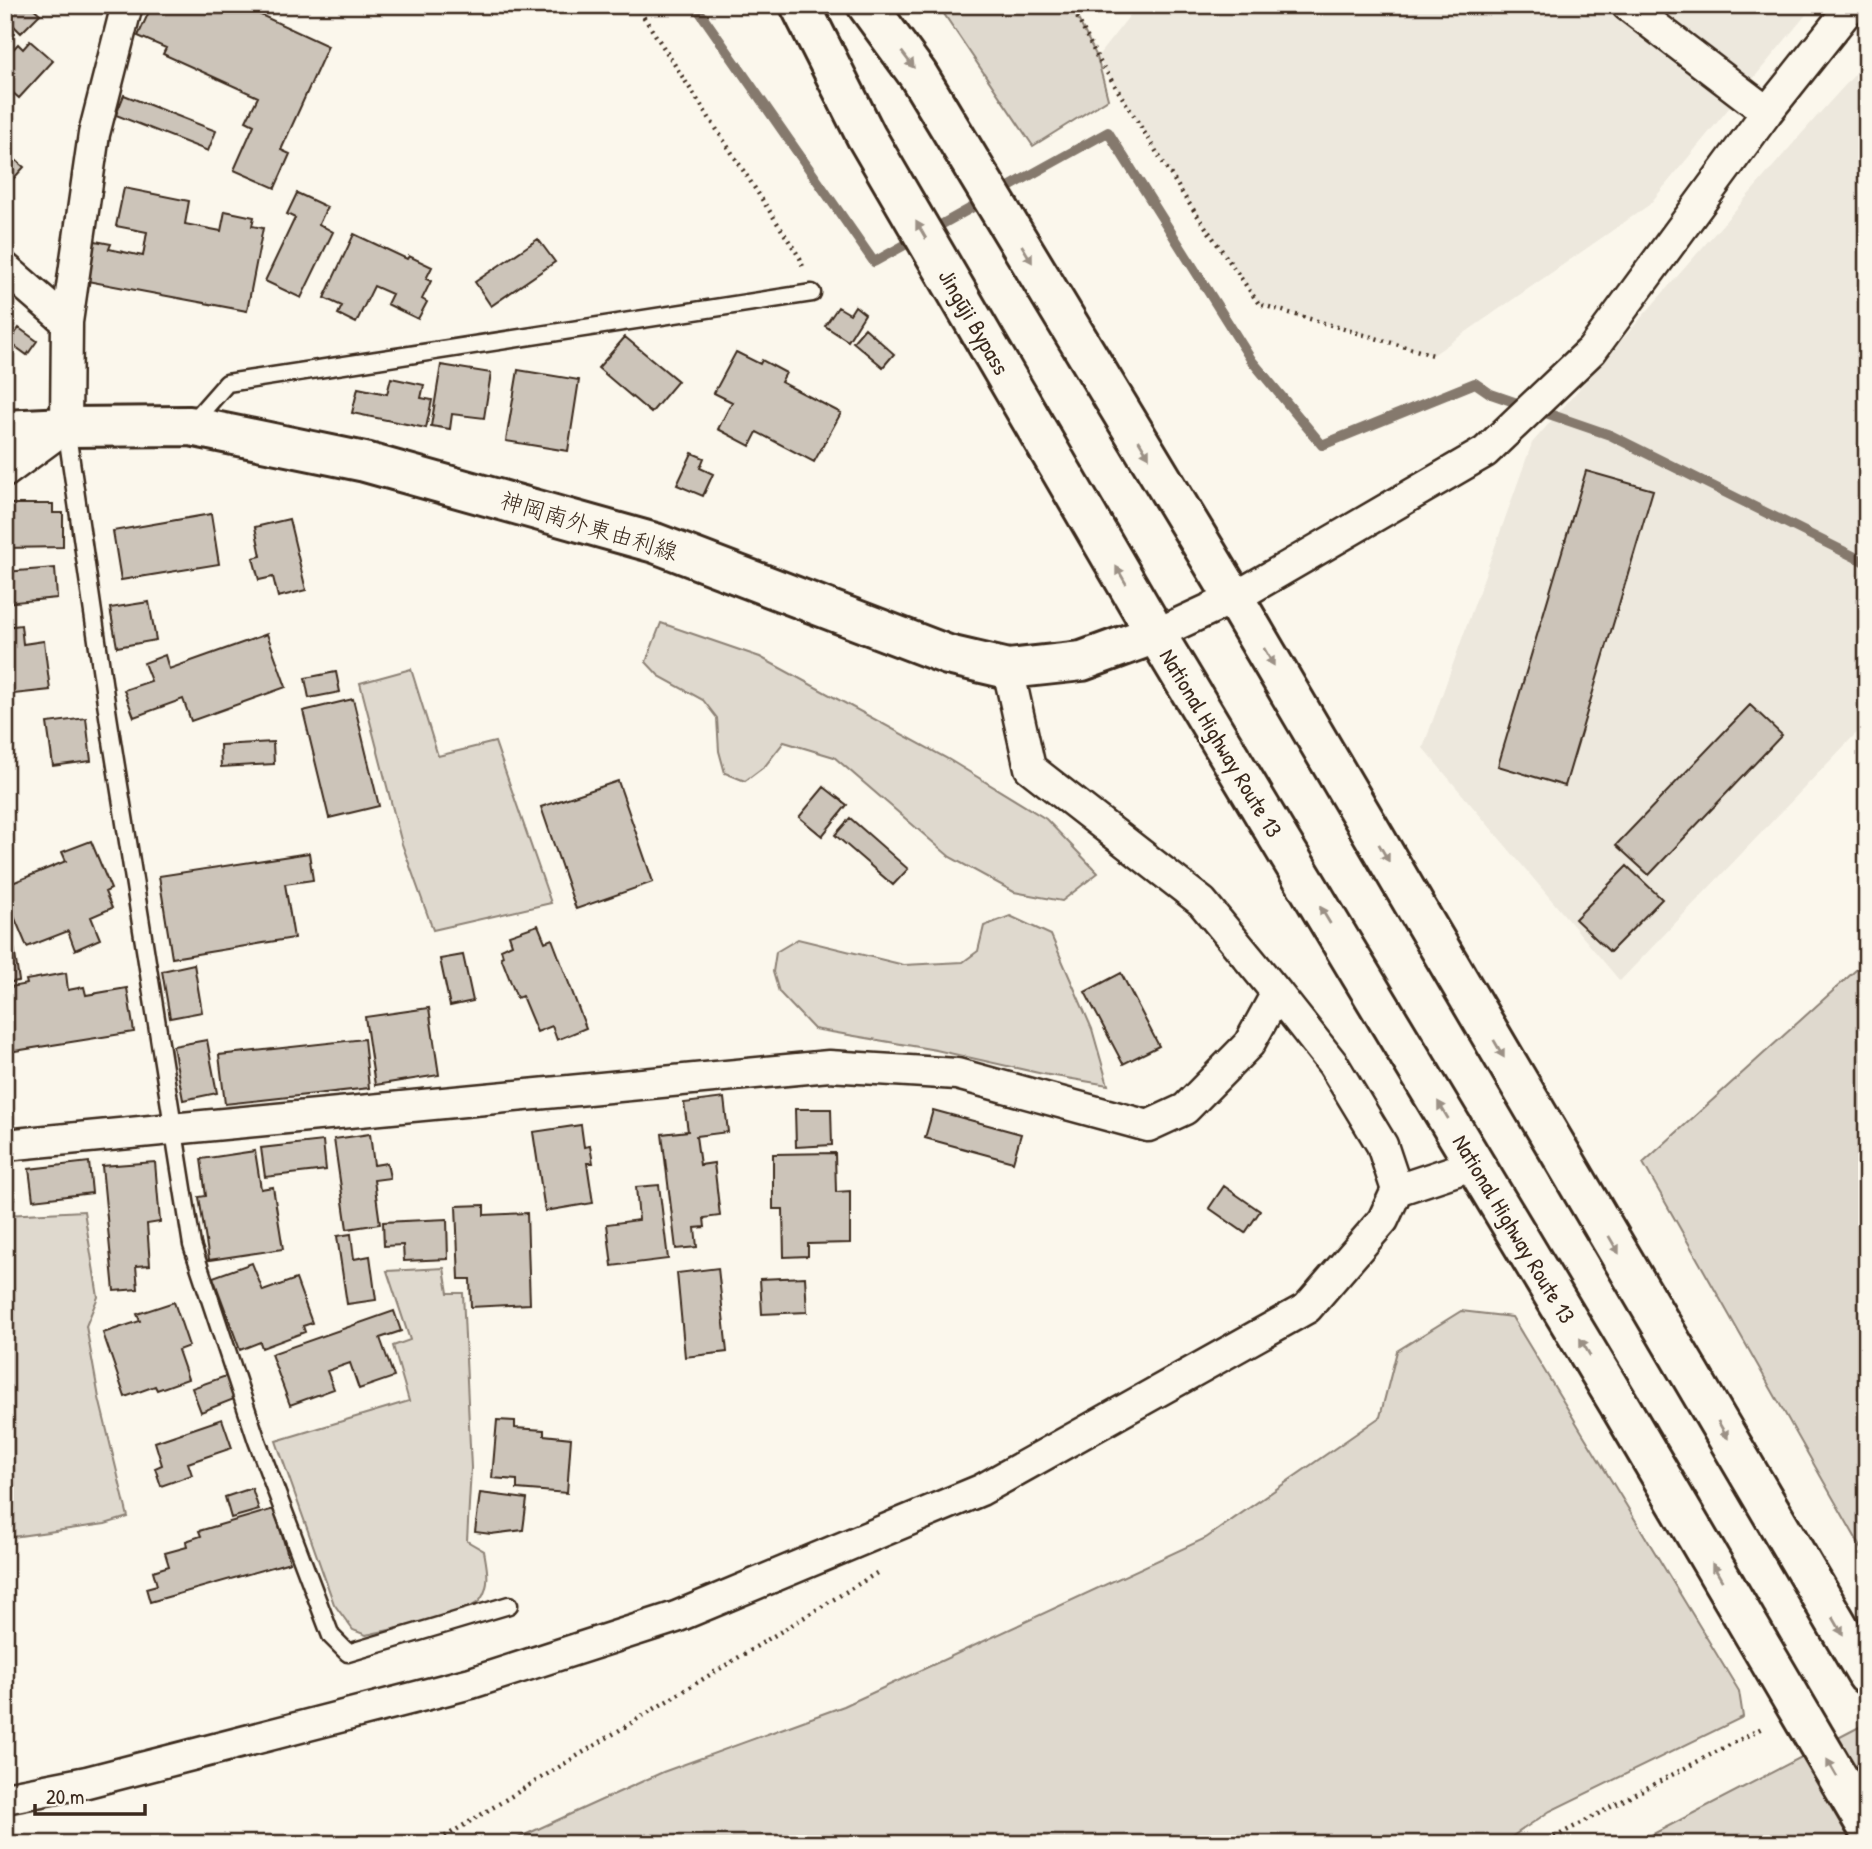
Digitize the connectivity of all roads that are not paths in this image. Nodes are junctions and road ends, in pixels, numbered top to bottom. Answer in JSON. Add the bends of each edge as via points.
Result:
{"nodes":[{"id":1,"x":127,"y":5,"type":"edge"},
{"id":2,"x":800,"y":5,"type":"edge"},
{"id":3,"x":867,"y":5,"type":"edge"},
{"id":4,"x":1627,"y":5,"type":"edge"},
{"id":5,"x":1852,"y":5,"type":"edge"},
{"id":6,"x":1767,"y":112,"type":"junction"},
{"id":7,"x":5,"y":268,"type":"edge"},
{"id":8,"x":813,"y":293,"type":"road end"},
{"id":9,"x":68,"y":322,"type":"junction"},
{"id":10,"x":190,"y":426,"type":"junction"},
{"id":11,"x":66,"y":428,"type":"junction"},
{"id":12,"x":5,"y":430,"type":"edge"},
{"id":13,"x":5,"y":472,"type":"edge"},
{"id":14,"x":1234,"y":598,"type":"junction"},
{"id":15,"x":1156,"y":634,"type":"junction"},
{"id":16,"x":1008,"y":670,"type":"junction"},
{"id":17,"x":1278,"y":993,"type":"junction"},
{"id":18,"x":173,"y":1130,"type":"junction"},
{"id":19,"x":5,"y":1145,"type":"edge"},
{"id":20,"x":1475,"y":1164,"type":"junction"},
{"id":21,"x":1397,"y":1190,"type":"junction"},
{"id":22,"x":509,"y":1605,"type":"dead end"},
{"id":23,"x":1867,"y":1675,"type":"edge"},
{"id":24,"x":5,"y":1798,"type":"edge"},
{"id":25,"x":1867,"y":1827,"type":"edge"}],
"edges":[{"from":1,"to":9,"type":"street","via":[[93,134]]},
{"from":15,"to":2,"type":"main road","name":"Jingūji Bypass","one_way":true,"via":[[866,136]]},
{"from":3,"to":14,"type":"main road","one_way":true,"via":[[918,75]]},
{"from":4,"to":6,"type":"street"},
{"from":5,"to":6,"type":"street"},
{"from":6,"to":14,"type":"street","via":[[1592,350],[1485,452]]},
{"from":7,"to":9,"type":"street"},
{"from":8,"to":10,"type":"lane","via":[[227,383]]},
{"from":9,"to":11,"type":"street"},
{"from":10,"to":11,"type":"main road","name":"神岡南外東由利線"},
{"from":10,"to":16,"type":"main road","name":"神岡南外東由利線","via":[[365,462],[655,544],[948,655]]},
{"from":11,"to":12,"type":"main road","name":"神岡南外東由利線"},
{"from":11,"to":13,"type":"street"},
{"from":11,"to":18,"type":"lane"},
{"from":14,"to":15,"type":"street"},
{"from":14,"to":23,"type":"main road","one_way":true},
{"from":15,"to":16,"type":"main road","name":"神岡南外東由利線","via":[[1082,661]]},
{"from":20,"to":15,"type":"main road","name":"National Highway Route 13","one_way":true},
{"from":16,"to":17,"type":"street","via":[[1030,768],[1202,902]]},
{"from":17,"to":18,"type":"street","via":[[1249,1044],[1185,1108],[1148,1125],[957,1074],[829,1066]]},
{"from":17,"to":21,"type":"street","via":[[1333,1064],[1382,1145]]},
{"from":18,"to":19,"type":"street"},
{"from":18,"to":22,"type":"lane","via":[[192,1245],[257,1441],[331,1636],[348,1653]]},
{"from":20,"to":21,"type":"street"},
{"from":25,"to":20,"type":"main road","name":"National Highway Route 13","one_way":true,"bridge":true},
{"from":21,"to":24,"type":"street","via":[[1383,1220],[1307,1308],[981,1490],[676,1617],[471,1683],[87,1782]]}]}
